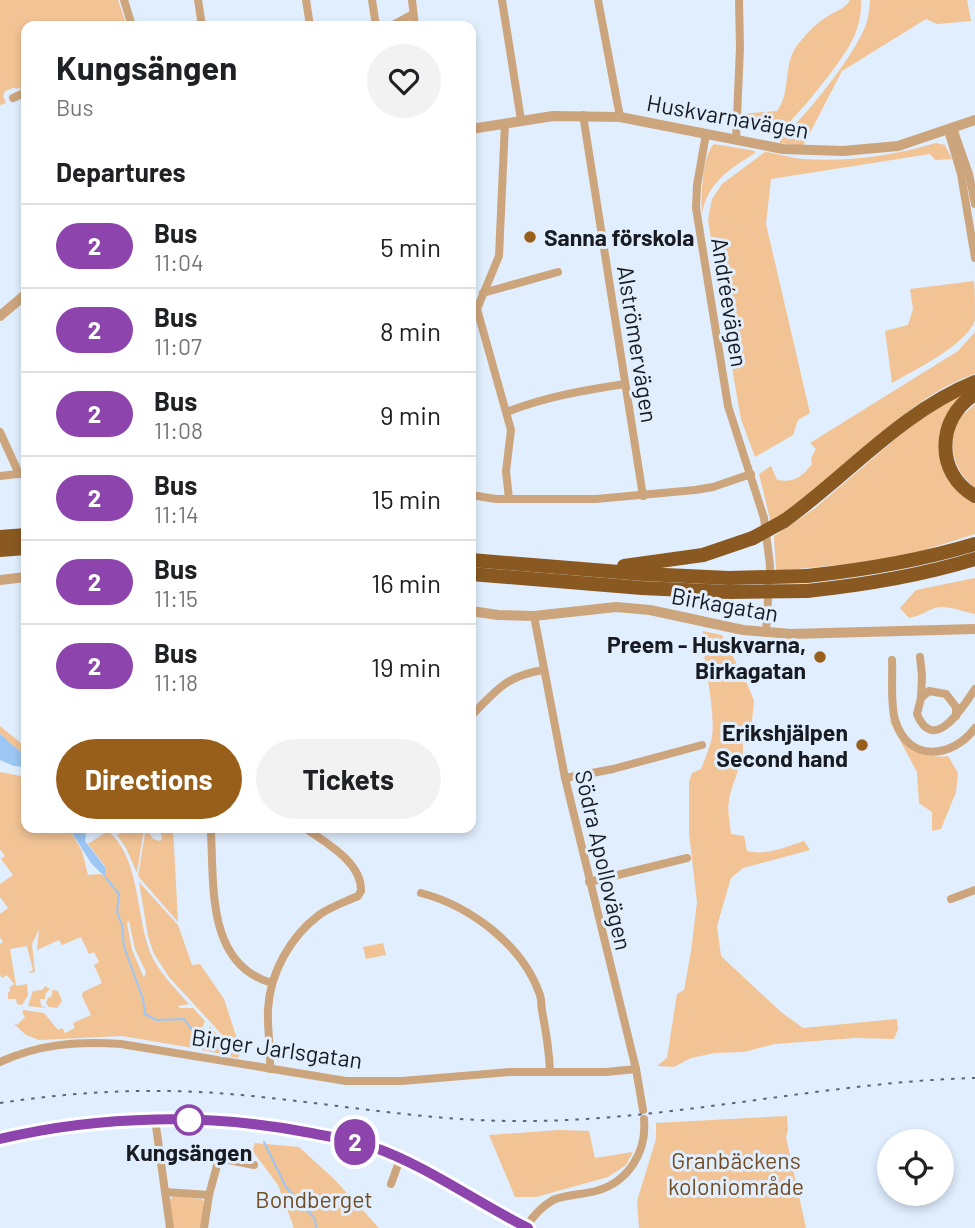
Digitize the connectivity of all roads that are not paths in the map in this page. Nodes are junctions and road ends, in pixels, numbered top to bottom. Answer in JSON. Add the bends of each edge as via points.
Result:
{"nodes":[{"id":1,"x":124,"y":0,"type":"edge"},
{"id":2,"x":198,"y":0,"type":"edge"},
{"id":3,"x":306,"y":0,"type":"edge"},
{"id":4,"x":372,"y":0,"type":"edge"},
{"id":5,"x":412,"y":0,"type":"edge"},
{"id":6,"x":502,"y":0,"type":"edge"},
{"id":7,"x":598,"y":0,"type":"edge"},
{"id":8,"x":738,"y":0,"type":"edge"},
{"id":9,"x":414,"y":14,"type":"junction"},
{"id":10,"x":130,"y":21,"type":"edge"},
{"id":11,"x":201,"y":21,"type":"edge"},
{"id":12,"x":309,"y":21,"type":"edge"},
{"id":13,"x":375,"y":21,"type":"edge"},
{"id":14,"x":401,"y":21,"type":"edge"},
{"id":15,"x":415,"y":21,"type":"edge"},
{"id":16,"x":21,"y":94,"type":"edge"},
{"id":17,"x":13,"y":98,"type":"dead end"},
{"id":18,"x":583,"y":115,"type":"junction"},
{"id":19,"x":620,"y":117,"type":"junction"},
{"id":20,"x":521,"y":120,"type":"junction"},
{"id":21,"x":975,"y":120,"type":"edge"},
{"id":22,"x":505,"y":123,"type":"junction"},
{"id":23,"x":476,"y":128,"type":"edge"},
{"id":24,"x":950,"y":129,"type":"junction"},
{"id":25,"x":706,"y":134,"type":"junction"},
{"id":26,"x":736,"y":140,"type":"junction"},
{"id":27,"x":968,"y":174,"type":"edge"},
{"id":28,"x":975,"y":204,"type":"edge"},
{"id":29,"x":975,"y":252,"type":"edge"},
{"id":30,"x":558,"y":272,"type":"dead end"},
{"id":31,"x":483,"y":293,"type":"junction"},
{"id":32,"x":21,"y":298,"type":"edge"},
{"id":33,"x":0,"y":316,"type":"edge"},
{"id":34,"x":481,"y":326,"type":"junction"},
{"id":35,"x":476,"y":330,"type":"edge"},
{"id":36,"x":975,"y":382,"type":"edge"},
{"id":37,"x":625,"y":384,"type":"junction"},
{"id":38,"x":975,"y":394,"type":"edge"},
{"id":39,"x":507,"y":412,"type":"junction"},
{"id":40,"x":0,"y":432,"type":"edge"},
{"id":41,"x":21,"y":471,"type":"edge"},
{"id":42,"x":21,"y":473,"type":"edge"},
{"id":43,"x":751,"y":474,"type":"junction"},
{"id":44,"x":0,"y":476,"type":"edge"},
{"id":45,"x":476,"y":496,"type":"edge"},
{"id":46,"x":643,"y":496,"type":"junction"},
{"id":47,"x":975,"y":496,"type":"edge"},
{"id":48,"x":509,"y":499,"type":"junction"},
{"id":49,"x":21,"y":536,"type":"edge"},
{"id":50,"x":0,"y":537,"type":"edge"},
{"id":51,"x":975,"y":544,"type":"edge"},
{"id":52,"x":21,"y":548,"type":"edge"},
{"id":53,"x":0,"y":550,"type":"edge"},
{"id":54,"x":975,"y":559,"type":"edge"},
{"id":55,"x":476,"y":560,"type":"edge"},
{"id":56,"x":549,"y":567,"type":"junction"},
{"id":57,"x":476,"y":574,"type":"edge"},
{"id":58,"x":21,"y":578,"type":"edge"},
{"id":59,"x":0,"y":580,"type":"edge"},
{"id":60,"x":807,"y":583,"type":"junction"},
{"id":61,"x":729,"y":585,"type":"junction"},
{"id":62,"x":476,"y":612,"type":"edge"},
{"id":63,"x":534,"y":616,"type":"junction"},
{"id":64,"x":975,"y":629,"type":"edge"},
{"id":65,"x":766,"y":633,"type":"junction"},
{"id":66,"x":920,"y":657,"type":"dead end"},
{"id":67,"x":892,"y":660,"type":"dead end"},
{"id":68,"x":543,"y":670,"type":"junction"},
{"id":69,"x":975,"y":689,"type":"edge"},
{"id":70,"x":921,"y":698,"type":"junction"},
{"id":71,"x":476,"y":711,"type":"edge"},
{"id":72,"x":956,"y":716,"type":"junction"},
{"id":73,"x":975,"y":728,"type":"edge"},
{"id":74,"x":702,"y":745,"type":"dead end"},
{"id":75,"x":565,"y":778,"type":"junction"},
{"id":76,"x":211,"y":833,"type":"dead end"},
{"id":77,"x":312,"y":833,"type":"edge"},
{"id":78,"x":687,"y":858,"type":"dead end"},
{"id":79,"x":589,"y":882,"type":"junction"},
{"id":80,"x":975,"y":890,"type":"edge"},
{"id":81,"x":421,"y":893,"type":"dead end"},
{"id":82,"x":950,"y":899,"type":"dead end"},
{"id":83,"x":272,"y":983,"type":"junction"},
{"id":84,"x":0,"y":1062,"type":"edge"},
{"id":85,"x":270,"y":1069,"type":"junction"},
{"id":86,"x":636,"y":1069,"type":"junction"},
{"id":87,"x":550,"y":1070,"type":"junction"},
{"id":88,"x":155,"y":1119,"type":"junction"},
{"id":89,"x":0,"y":1139,"type":"edge"},
{"id":90,"x":400,"y":1159,"type":"junction"},
{"id":91,"x":254,"y":1165,"type":"dead end"},
{"id":92,"x":391,"y":1184,"type":"dead end"},
{"id":93,"x":165,"y":1192,"type":"junction"},
{"id":94,"x":209,"y":1195,"type":"junction"},
{"id":95,"x":170,"y":1228,"type":"edge"},
{"id":96,"x":204,"y":1228,"type":"edge"},
{"id":97,"x":527,"y":1228,"type":"edge"}],
"edges":[{"from":1,"to":10,"type":"street"},
{"from":2,"to":11,"type":"street"},
{"from":3,"to":12,"type":"street"},
{"from":4,"to":13,"type":"street"},
{"from":5,"to":9,"type":"street"},
{"from":6,"to":20,"type":"street"},
{"from":7,"to":19,"type":"street"},
{"from":8,"to":26,"type":"street"},
{"from":9,"to":14,"type":"street"},
{"from":9,"to":15,"type":"street"},
{"from":16,"to":17,"type":"street"},
{"from":18,"to":19,"type":"street","name":"Huskvarnavägen"},
{"from":18,"to":20,"type":"street","name":"Huskvarnavägen"},
{"from":18,"to":37,"type":"street","name":"Alströmervägen"},
{"from":19,"to":25,"type":"street","name":"Huskvarnavägen"},
{"from":20,"to":22,"type":"street","name":"Huskvarnavägen"},
{"from":21,"to":24,"type":"street","name":"Huskvarnavägen"},
{"from":22,"to":23,"type":"street","name":"Huskvarnavägen"},
{"from":22,"to":31,"type":"street","via":[[499,256]]},
{"from":24,"to":26,"type":"street","name":"Huskvarnavägen","via":[[898,146],[843,151],[783,149]]},
{"from":24,"to":27,"type":"street"},
{"from":25,"to":26,"type":"street","name":"Huskvarnavägen"},
{"from":25,"to":43,"type":"street","name":"Andréevägen","via":[[697,185],[698,225],[728,406]]},
{"from":27,"to":28,"type":"street"},
{"from":27,"to":29,"type":"street"},
{"from":30,"to":31,"type":"street"},
{"from":31,"to":34,"type":"street","via":[[477,309]]},
{"from":32,"to":33,"type":"street"},
{"from":34,"to":35,"type":"street"},
{"from":34,"to":39,"type":"street"},
{"from":36,"to":56,"type":"highway","bridge":true,"via":[[920,412],[814,500],[753,538],[673,561]]},
{"from":37,"to":39,"type":"street","via":[[579,391]]},
{"from":37,"to":46,"type":"street","name":"Alströmervägen"},
{"from":38,"to":47,"type":"highway","via":[[951,420],[944,449],[951,474]]},
{"from":39,"to":48,"type":"street","via":[[511,430],[506,471]]},
{"from":40,"to":41,"type":"street"},
{"from":42,"to":44,"type":"street"},
{"from":43,"to":46,"type":"street","via":[[713,487]]},
{"from":43,"to":65,"type":"street","name":"Andréevägen","via":[[769,544]]},
{"from":45,"to":48,"type":"street"},
{"from":46,"to":48,"type":"street"},
{"from":49,"to":50,"type":"highway"},
{"from":51,"to":60,"type":"highway"},
{"from":52,"to":53,"type":"highway"},
{"from":54,"to":60,"type":"highway","via":[[861,585]]},
{"from":55,"to":56,"type":"highway"},
{"from":56,"to":61,"type":"highway"},
{"from":57,"to":61,"type":"highway","via":[[642,588]]},
{"from":58,"to":59,"type":"street"},
{"from":60,"to":61,"type":"highway","bridge":true},
{"from":62,"to":63,"type":"street","name":"Birkagatan"},
{"from":63,"to":65,"type":"street","name":"Birkagatan","via":[[616,607]]},
{"from":63,"to":68,"type":"street","name":"Södra Apollovägen"},
{"from":64,"to":65,"type":"street","name":"Birkagatan"},
{"from":66,"to":70,"type":"street"},
{"from":67,"to":73,"type":"street","via":[[894,719],[907,740],[926,752],[948,751]]},
{"from":68,"to":71,"type":"street","via":[[509,680]]},
{"from":68,"to":75,"type":"street","name":"Södra Apollovägen"},
{"from":69,"to":72,"type":"street"},
{"from":70,"to":72,"type":"street","via":[[929,691],[946,694]]},
{"from":70,"to":72,"type":"street","via":[[917,714],[932,729],[944,728]]},
{"from":74,"to":75,"type":"street"},
{"from":75,"to":79,"type":"street","name":"Södra Apollovägen"},
{"from":76,"to":83,"type":"street","via":[[219,930],[244,969]]},
{"from":77,"to":83,"type":"street","via":[[347,860],[362,891],[318,915],[299,934]]},
{"from":78,"to":79,"type":"street"},
{"from":79,"to":86,"type":"street","name":"Södra Apollovägen"},
{"from":80,"to":82,"type":"street"},
{"from":81,"to":87,"type":"street","via":[[440,898],[490,928],[521,961],[542,998]]},
{"from":83,"to":85,"type":"street"},
{"from":84,"to":85,"type":"street","name":"Birger Jarlsgatan","via":[[56,1044],[99,1042]]},
{"from":85,"to":87,"type":"street","name":"Birger Jarlsgatan","via":[[362,1081]]},
{"from":86,"to":87,"type":"street","name":"Birger Jarlsgatan"},
{"from":86,"to":97,"type":"street","name":"Södra Apollovägen","via":[[643,1142],[634,1163],[607,1187],[551,1201]]},
{"from":88,"to":89,"type":"street"},
{"from":88,"to":90,"type":"street","via":[[285,1128],[360,1143]]},
{"from":88,"to":93,"type":"street"},
{"from":90,"to":92,"type":"street"},
{"from":90,"to":97,"type":"street"},
{"from":91,"to":94,"type":"street","via":[[219,1158]]},
{"from":93,"to":94,"type":"street"},
{"from":93,"to":95,"type":"street"},
{"from":94,"to":96,"type":"street"}]}
